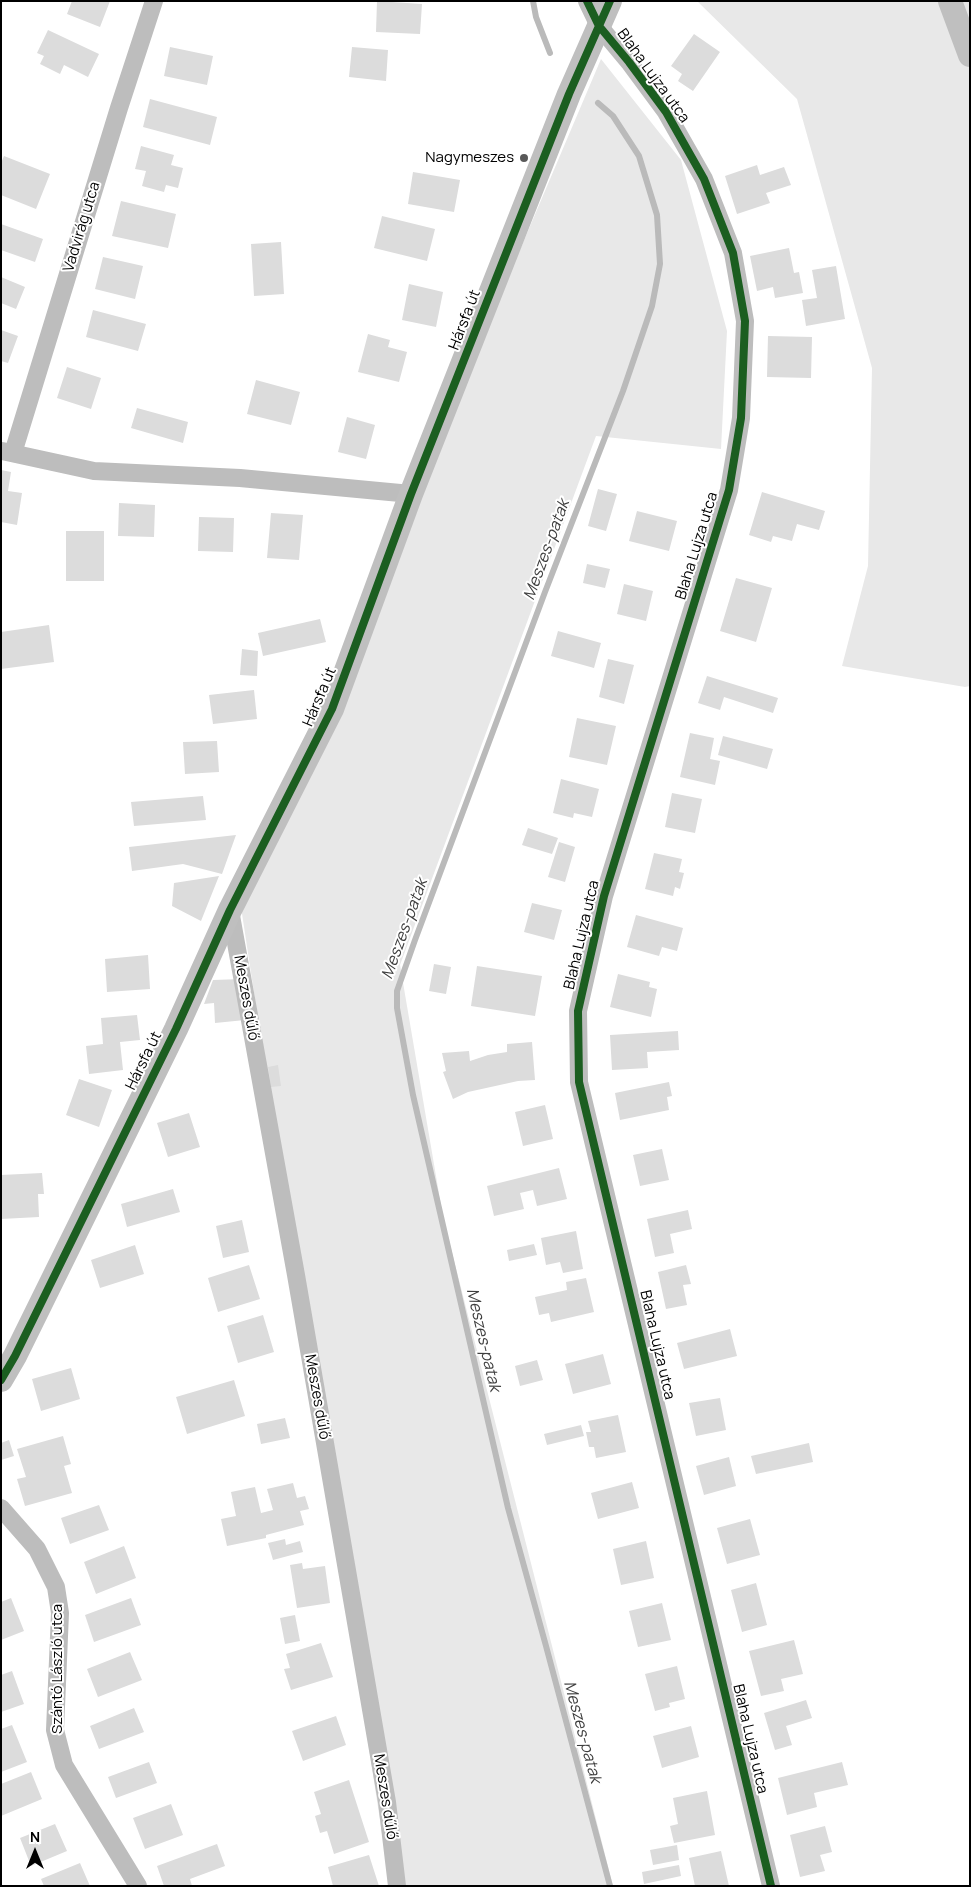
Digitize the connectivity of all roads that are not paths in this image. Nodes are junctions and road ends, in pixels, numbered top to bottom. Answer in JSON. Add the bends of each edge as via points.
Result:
{"nodes":[{"id":1,"x":154,"y":1,"type":"edge"},
{"id":2,"x":587,"y":1,"type":"edge"},
{"id":3,"x":610,"y":1,"type":"edge"},
{"id":4,"x":950,"y":1,"type":"edge"},
{"id":5,"x":599,"y":26,"type":"junction"},
{"id":6,"x":970,"y":55,"type":"edge"},
{"id":7,"x":7,"y":452,"type":"edge"},
{"id":8,"x":411,"y":494,"type":"junction"},
{"id":9,"x":230,"y":910,"type":"junction"},
{"id":10,"x":1,"y":1380,"type":"edge"},
{"id":11,"x":1,"y":1508,"type":"edge"},
{"id":12,"x":138,"y":1886,"type":"edge"},
{"id":13,"x":397,"y":1886,"type":"edge"},
{"id":14,"x":771,"y":1886,"type":"edge"}],
"edges":[{"from":1,"to":7,"type":"street","name":"Vadvirág utca"},
{"from":2,"to":5,"type":"street","name":"Blaha Lujza utca"},
{"from":3,"to":5,"type":"street","name":"Hársfa út"},
{"from":4,"to":6,"type":"street"},
{"from":5,"to":8,"type":"street","name":"Hársfa út"},
{"from":5,"to":14,"type":"street","name":"Blaha Lujza utca","via":[[666,112],[704,179],[732,253],[745,321],[741,418],[729,490],[604,896],[578,1011],[579,1082]]},
{"from":7,"to":8,"type":"street","name":"Vadvirág utca","via":[[94,471],[240,478]]},
{"from":8,"to":9,"type":"street","name":"Hársfa út","via":[[332,709]]},
{"from":9,"to":10,"type":"street","name":"Hársfa út","via":[[176,1029]]},
{"from":9,"to":13,"type":"street","name":"Meszes dűlő","via":[[387,1802]]},
{"from":11,"to":12,"type":"street","name":"Szántó László utca","via":[[37,1549],[56,1587],[60,1614],[56,1730],[64,1765]]}]}
